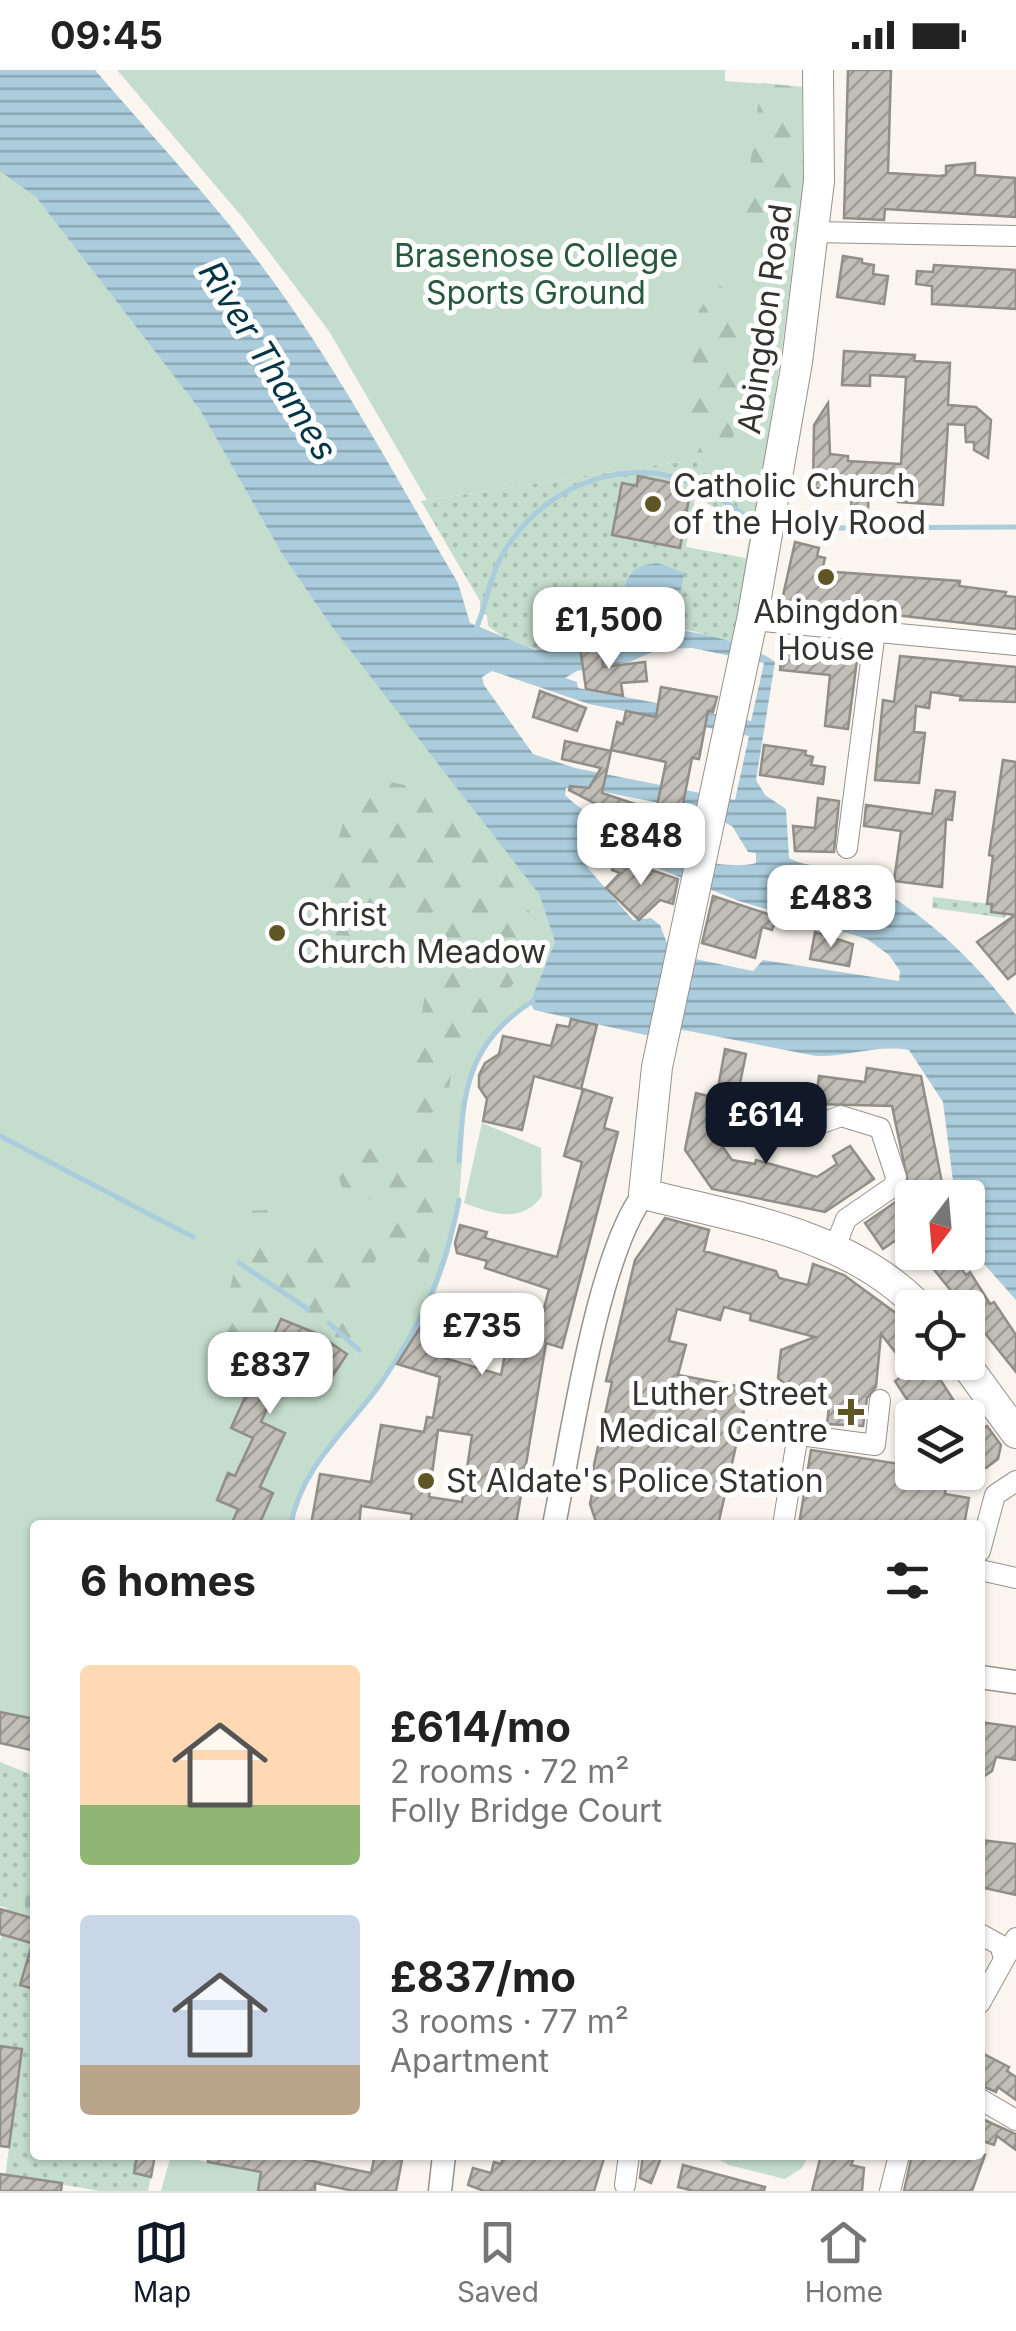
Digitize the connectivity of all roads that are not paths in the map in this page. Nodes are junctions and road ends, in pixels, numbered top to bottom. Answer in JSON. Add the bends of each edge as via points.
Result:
{"nodes":[{"id":1,"x":818,"y":70,"type":"edge"},
{"id":2,"x":815,"y":232,"type":"junction"},
{"id":3,"x":1016,"y":236,"type":"edge"},
{"id":4,"x":751,"y":627,"type":"junction"},
{"id":5,"x":875,"y":631,"type":"junction"},
{"id":6,"x":1016,"y":645,"type":"edge"},
{"id":7,"x":847,"y":848,"type":"dead end"},
{"id":8,"x":779,"y":1127,"type":"dead end"},
{"id":9,"x":644,"y":1194,"type":"junction"},
{"id":10,"x":835,"y":1247,"type":"junction"},
{"id":11,"x":901,"y":1290,"type":"edge"},
{"id":12,"x":977,"y":1380,"type":"edge"},
{"id":13,"x":880,"y":1400,"type":"dead end"},
{"id":14,"x":770,"y":1431,"type":"dead end"},
{"id":15,"x":1016,"y":1433,"type":"edge"},
{"id":16,"x":798,"y":1434,"type":"junction"},
{"id":17,"x":1011,"y":1482,"type":"edge"},
{"id":18,"x":555,"y":1520,"type":"edge"},
{"id":19,"x":784,"y":1520,"type":"edge"},
{"id":20,"x":985,"y":1528,"type":"edge"},
{"id":21,"x":985,"y":1571,"type":"edge"},
{"id":22,"x":1016,"y":1578,"type":"edge"},
{"id":23,"x":985,"y":1678,"type":"edge"},
{"id":24,"x":1016,"y":1682,"type":"edge"},
{"id":25,"x":985,"y":1937,"type":"edge"},
{"id":26,"x":1009,"y":1947,"type":"edge"},
{"id":27,"x":985,"y":1993,"type":"edge"},
{"id":28,"x":985,"y":2102,"type":"edge"},
{"id":29,"x":1016,"y":2120,"type":"edge"},
{"id":30,"x":444,"y":2160,"type":"edge"},
{"id":31,"x":628,"y":2160,"type":"edge"},
{"id":32,"x":899,"y":2160,"type":"edge"},
{"id":33,"x":625,"y":2185,"type":"dead end"},
{"id":34,"x":441,"y":2191,"type":"edge"},
{"id":35,"x":890,"y":2191,"type":"edge"}],
"edges":[{"from":1,"to":2,"type":"main road","name":"Abingdon Road"},
{"from":2,"to":3,"type":"street"},
{"from":2,"to":4,"type":"main road","name":"Abingdon Road"},
{"from":4,"to":5,"type":"street"},
{"from":4,"to":9,"type":"main road","name":"Abingdon Road","via":[[660,1047]]},
{"from":5,"to":6,"type":"street"},
{"from":5,"to":7,"type":"street"},
{"from":8,"to":10,"type":"street","via":[[803,1130],[842,1116],[880,1128],[894,1186],[846,1220]]},
{"from":9,"to":10,"type":"main road"},
{"from":9,"to":18,"type":"street","via":[[627,1216],[602,1304]]},
{"from":10,"to":11,"type":"main road","via":[[878,1269]]},
{"from":12,"to":15,"type":"main road"},
{"from":13,"to":16,"type":"street","via":[[875,1445]]},
{"from":14,"to":16,"type":"street"},
{"from":16,"to":19,"type":"street"},
{"from":17,"to":20,"type":"street","via":[[990,1504]]},
{"from":21,"to":22,"type":"street"},
{"from":23,"to":24,"type":"street"},
{"from":25,"to":26,"type":"street"},
{"from":26,"to":27,"type":"street"},
{"from":28,"to":29,"type":"street"},
{"from":30,"to":34,"type":"street"},
{"from":31,"to":33,"type":"street"},
{"from":32,"to":35,"type":"street"}]}
